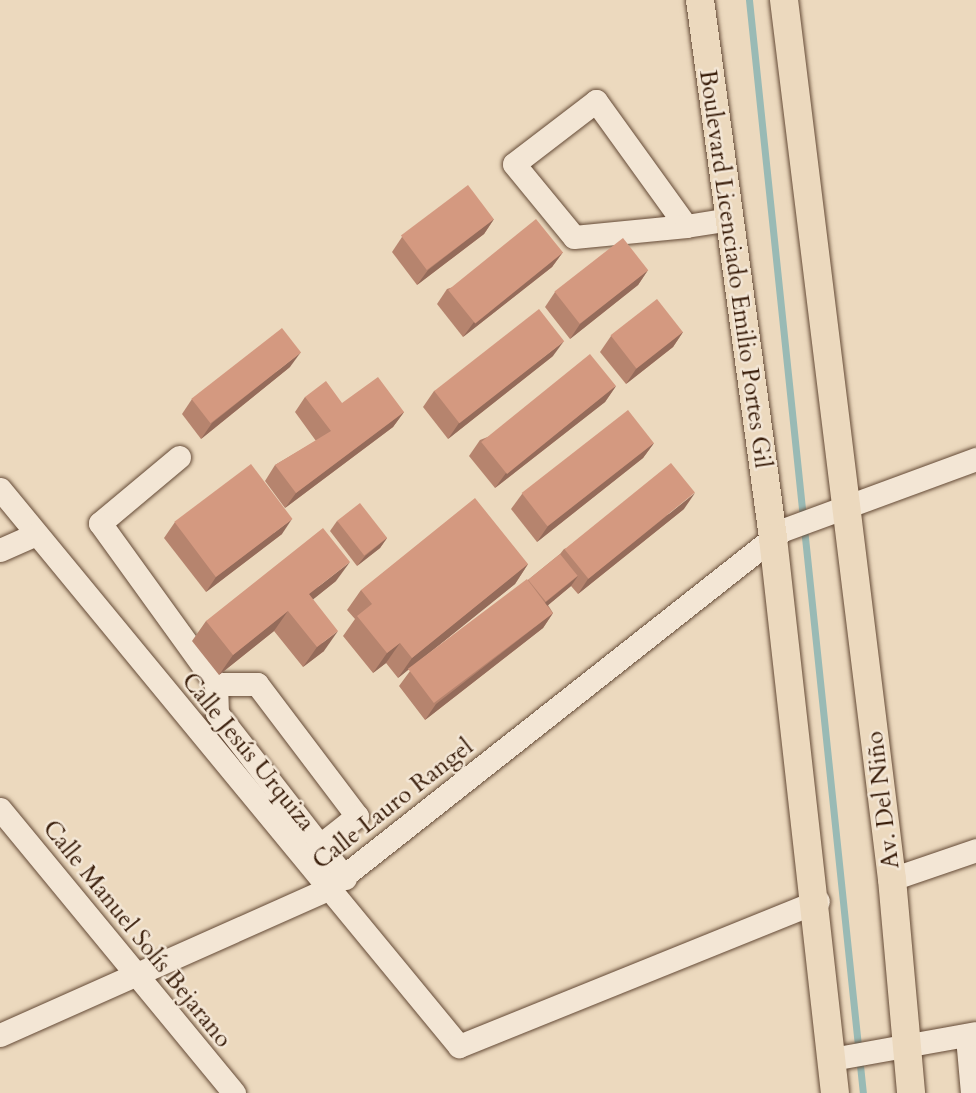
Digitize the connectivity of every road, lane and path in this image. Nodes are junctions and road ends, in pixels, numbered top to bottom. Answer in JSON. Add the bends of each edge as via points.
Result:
{"nodes":[{"id":1,"x":700,"y":0,"type":"edge"},
{"id":2,"x":784,"y":0,"type":"edge"},
{"id":3,"x":725,"y":220,"type":"junction"},
{"id":4,"x":687,"y":226,"type":"junction"},
{"id":5,"x":179,"y":457,"type":"dead end"},
{"id":6,"x":976,"y":459,"type":"edge"},
{"id":7,"x":0,"y":489,"type":"edge"},
{"id":8,"x":848,"y":508,"type":"junction"},
{"id":9,"x":36,"y":534,"type":"junction"},
{"id":10,"x":778,"y":534,"type":"junction"},
{"id":11,"x":0,"y":550,"type":"edge"},
{"id":12,"x":216,"y":684,"type":"junction"},
{"id":13,"x":0,"y":809,"type":"edge"},
{"id":14,"x":357,"y":816,"type":"junction"},
{"id":15,"x":319,"y":846,"type":"junction"},
{"id":16,"x":381,"y":848,"type":"junction"},
{"id":17,"x":976,"y":850,"type":"edge"},
{"id":18,"x":892,"y":878,"type":"junction"},
{"id":19,"x":335,"y":884,"type":"junction"},
{"id":20,"x":818,"y":901,"type":"junction"},
{"id":21,"x":136,"y":973,"type":"junction"},
{"id":22,"x":0,"y":1035,"type":"edge"},
{"id":23,"x":971,"y":1035,"type":"edge"},
{"id":24,"x":897,"y":1049,"type":"junction"},
{"id":25,"x":837,"y":1057,"type":"junction"},
{"id":26,"x":973,"y":1089,"type":"edge"},
{"id":27,"x":234,"y":1093,"type":"edge"},
{"id":28,"x":835,"y":1093,"type":"edge"},
{"id":29,"x":911,"y":1093,"type":"edge"}],
"edges":[{"from":1,"to":3,"type":"main road","name":"Boulevard Licenciado Emilio Portes Gil"},
{"from":2,"to":8,"type":"main road"},
{"from":3,"to":4,"type":"street"},
{"from":3,"to":10,"type":"main road","name":"Boulevard Licenciado Emilio Portes Gil"},
{"from":4,"to":4,"type":"street","via":[[575,237],[514,164],[596,101]]},
{"from":5,"to":12,"type":"street","via":[[100,523]]},
{"from":6,"to":8,"type":"street","name":"Calle Lauro Rangel"},
{"from":7,"to":9,"type":"street","name":"Calle Jesús Urquiza"},
{"from":8,"to":10,"type":"street","name":"Calle Lauro Rangel"},
{"from":8,"to":18,"type":"main road","name":"Av. Del Niño"},
{"from":9,"to":11,"type":"street"},
{"from":9,"to":19,"type":"street","name":"Calle Jesús Urquiza"},
{"from":10,"to":16,"type":"street","name":"Calle Lauro Rangel"},
{"from":10,"to":20,"type":"main road"},
{"from":12,"to":14,"type":"street","via":[[257,684]]},
{"from":12,"to":15,"type":"street","via":[[217,713]]},
{"from":13,"to":21,"type":"street","name":"Calle Manuel Solís Bejarano"},
{"from":14,"to":15,"type":"street"},
{"from":14,"to":16,"type":"street"},
{"from":15,"to":19,"type":"street"},
{"from":16,"to":19,"type":"street","name":"Calle Lauro Rangel"},
{"from":17,"to":18,"type":"street"},
{"from":18,"to":24,"type":"main road","name":"Av. Del Niño"},
{"from":19,"to":20,"type":"street","name":"Calle Jesús Urquiza","via":[[458,1046]]},
{"from":19,"to":21,"type":"street","name":"Calle Lauro Rangel"},
{"from":20,"to":25,"type":"main road"},
{"from":21,"to":22,"type":"street","name":"Calle Lauro Rangel"},
{"from":21,"to":27,"type":"street","name":"Calle Manuel Solís Bejarano"},
{"from":23,"to":24,"type":"street"},
{"from":23,"to":26,"type":"street"},
{"from":24,"to":25,"type":"street"},
{"from":24,"to":29,"type":"main road","name":"Av. Del Niño"},
{"from":25,"to":28,"type":"main road"}]}
